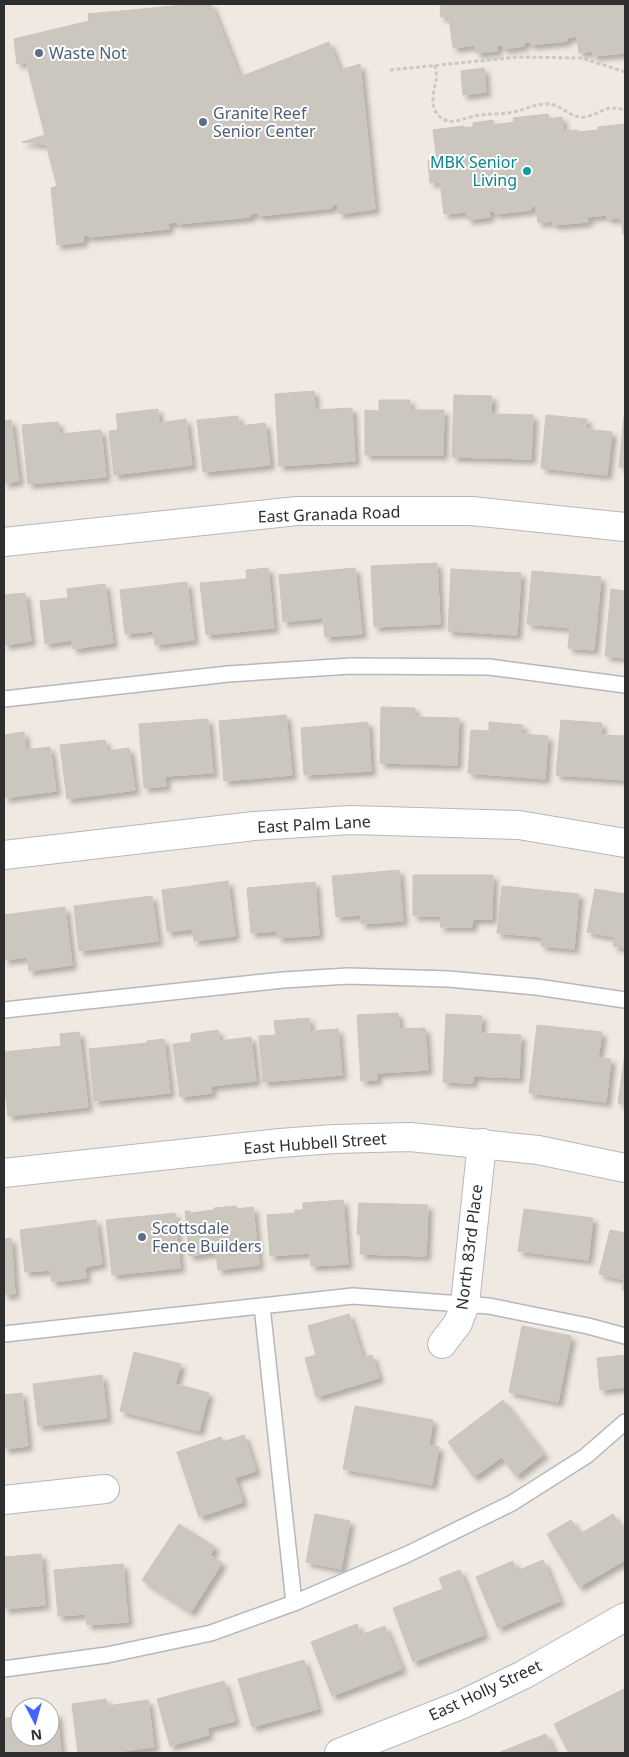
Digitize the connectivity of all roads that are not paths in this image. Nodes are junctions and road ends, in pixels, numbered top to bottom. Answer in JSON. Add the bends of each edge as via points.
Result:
{"nodes":[{"id":1,"x":625,"y":527,"type":"edge"},
{"id":2,"x":4,"y":542,"type":"edge"},
{"id":3,"x":625,"y":685,"type":"edge"},
{"id":4,"x":4,"y":699,"type":"edge"},
{"id":5,"x":625,"y":843,"type":"edge"},
{"id":6,"x":4,"y":855,"type":"edge"},
{"id":7,"x":625,"y":1000,"type":"edge"},
{"id":8,"x":4,"y":1010,"type":"edge"},
{"id":9,"x":482,"y":1143,"type":"junction"},
{"id":10,"x":625,"y":1168,"type":"edge"},
{"id":11,"x":4,"y":1173,"type":"edge"},
{"id":12,"x":465,"y":1304,"type":"junction"},
{"id":13,"x":262,"y":1306,"type":"junction"},
{"id":14,"x":4,"y":1334,"type":"edge"},
{"id":15,"x":625,"y":1336,"type":"edge"},
{"id":16,"x":442,"y":1344,"type":"dead end"},
{"id":17,"x":625,"y":1422,"type":"edge"},
{"id":18,"x":105,"y":1489,"type":"dead end"},
{"id":19,"x":4,"y":1500,"type":"edge"},
{"id":20,"x":294,"y":1603,"type":"junction"},
{"id":21,"x":625,"y":1616,"type":"edge"},
{"id":22,"x":4,"y":1669,"type":"edge"},
{"id":23,"x":339,"y":1753,"type":"edge"}],
"edges":[{"from":1,"to":2,"type":"street","name":"East Granada Road","via":[[472,512],[297,511]]},
{"from":3,"to":4,"type":"lane","via":[[489,667],[351,666],[228,674]]},
{"from":5,"to":6,"type":"street","name":"East Palm Lane","via":[[519,825],[351,820],[254,826]]},
{"from":7,"to":8,"type":"lane","via":[[537,987],[448,979],[348,976]]},
{"from":9,"to":10,"type":"street","name":"East Hubbell Street","via":[[538,1150]]},
{"from":9,"to":11,"type":"street","name":"East Hubbell Street","via":[[410,1137],[334,1139]]},
{"from":9,"to":12,"type":"street","name":"North 83rd Place"},
{"from":12,"to":13,"type":"lane","via":[[353,1296]]},
{"from":12,"to":15,"type":"lane","via":[[494,1307]]},
{"from":12,"to":16,"type":"street","name":"North 83rd Place","via":[[458,1323]]},
{"from":13,"to":14,"type":"lane"},
{"from":13,"to":20,"type":"lane"},
{"from":17,"to":20,"type":"lane","via":[[586,1456],[512,1503],[408,1554]]},
{"from":18,"to":19,"type":"street"},
{"from":20,"to":22,"type":"lane","via":[[210,1633],[107,1655]]},
{"from":21,"to":23,"type":"street","name":"East Holly Street","via":[[523,1675],[463,1704]]}]}
